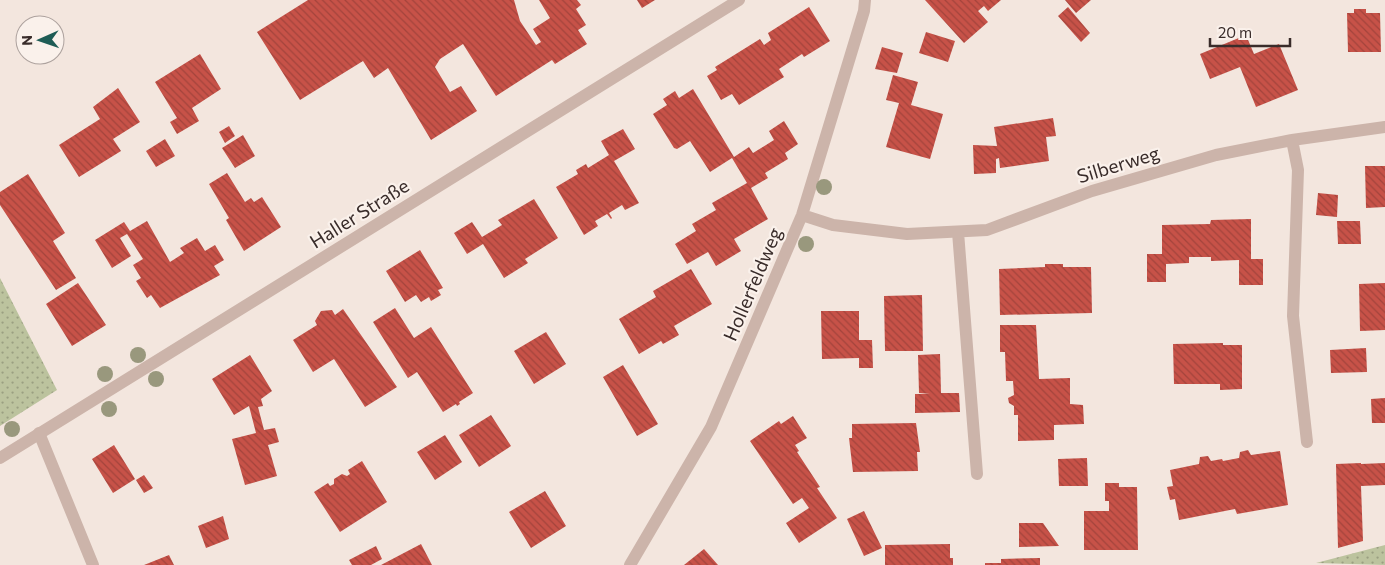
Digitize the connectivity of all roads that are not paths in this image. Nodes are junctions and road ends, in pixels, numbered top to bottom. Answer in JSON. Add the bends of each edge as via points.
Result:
{"nodes":[{"id":1,"x":738,"y":0,"type":"edge"},
{"id":2,"x":865,"y":0,"type":"edge"},
{"id":3,"x":1385,"y":127,"type":"edge"},
{"id":4,"x":1292,"y":140,"type":"junction"},
{"id":5,"x":802,"y":215,"type":"junction"},
{"id":6,"x":958,"y":232,"type":"junction"},
{"id":7,"x":40,"y":433,"type":"junction"},
{"id":8,"x":1307,"y":442,"type":"dead end"},
{"id":9,"x":0,"y":458,"type":"edge"},
{"id":10,"x":977,"y":474,"type":"dead end"},
{"id":11,"x":631,"y":564,"type":"edge"},
{"id":12,"x":93,"y":565,"type":"edge"}],
"edges":[{"from":1,"to":7,"type":"street","name":"Haller Straße"},
{"from":2,"to":5,"type":"street","name":"Hollerfeldweg"},
{"from":3,"to":4,"type":"street","name":"Silberweg"},
{"from":4,"to":6,"type":"street","name":"Silberweg","via":[[1216,155],[1092,191],[988,230]]},
{"from":4,"to":8,"type":"street","via":[[1298,170],[1293,316]]},
{"from":5,"to":6,"type":"street","name":"Silberweg","via":[[833,225],[907,234]]},
{"from":5,"to":11,"type":"street","name":"Hollerfeldweg","via":[[711,427]]},
{"from":6,"to":10,"type":"street"},
{"from":7,"to":9,"type":"street","name":"Haller Straße"},
{"from":7,"to":12,"type":"street"}]}
